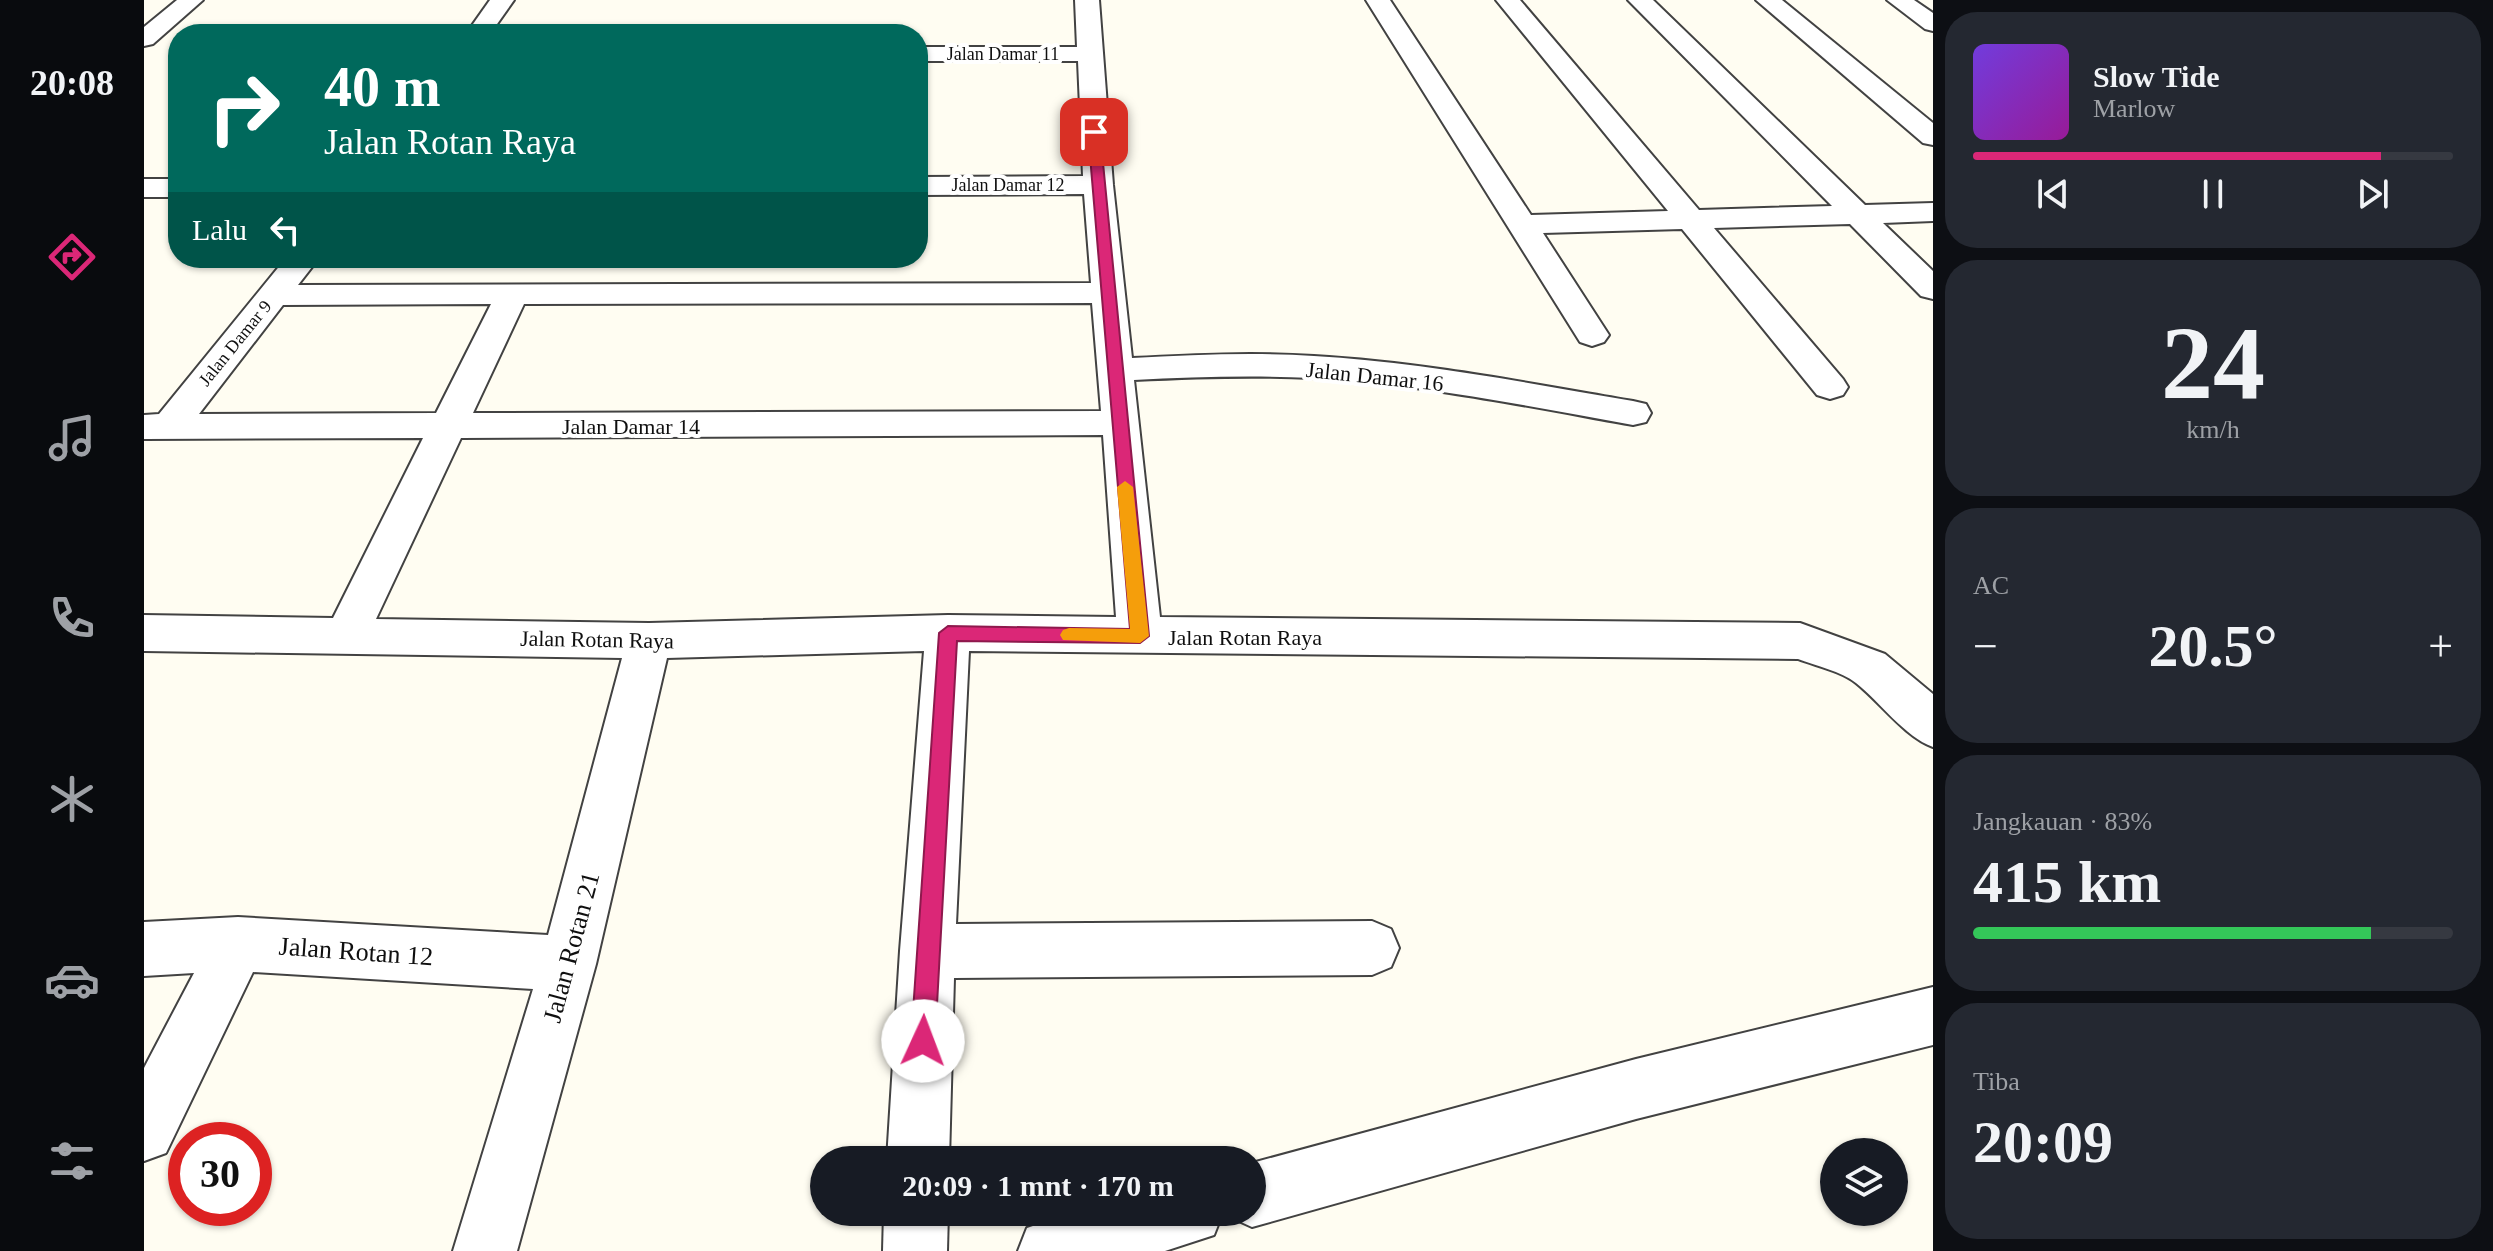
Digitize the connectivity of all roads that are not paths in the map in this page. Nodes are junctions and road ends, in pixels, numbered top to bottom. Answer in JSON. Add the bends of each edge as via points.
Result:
{"nodes":[{"id":1,"x":191,"y":0,"type":"edge"},
{"id":2,"x":502,"y":0,"type":"edge"},
{"id":3,"x":1087,"y":0,"type":"edge"},
{"id":4,"x":1378,"y":0,"type":"edge"},
{"id":5,"x":1508,"y":0,"type":"edge"},
{"id":6,"x":1640,"y":0,"type":"edge"},
{"id":7,"x":1768,"y":0,"type":"edge"},
{"id":8,"x":1899,"y":0,"type":"edge"},
{"id":9,"x":485,"y":24,"type":"edge"},
{"id":10,"x":1933,"y":24,"type":"edge"},
{"id":11,"x":144,"y":39,"type":"edge"},
{"id":12,"x":928,"y":54,"type":"edge"},
{"id":13,"x":1089,"y":54,"type":"junction"},
{"id":14,"x":1933,"y":137,"type":"edge"},
{"id":15,"x":1098,"y":185,"type":"junction"},
{"id":16,"x":928,"y":186,"type":"edge"},
{"id":17,"x":144,"y":188,"type":"edge"},
{"id":18,"x":168,"y":188,"type":"edge"},
{"id":19,"x":1933,"y":212,"type":"edge"},
{"id":20,"x":1856,"y":214,"type":"junction"},
{"id":21,"x":1692,"y":221,"type":"junction"},
{"id":22,"x":1520,"y":225,"type":"junction"},
{"id":23,"x":295,"y":268,"type":"edge"},
{"id":24,"x":1933,"y":289,"type":"edge"},
{"id":25,"x":1110,"y":293,"type":"junction"},
{"id":26,"x":274,"y":295,"type":"junction"},
{"id":27,"x":512,"y":295,"type":"junction"},
{"id":28,"x":1592,"y":335,"type":"dead end"},
{"id":29,"x":1115,"y":370,"type":"junction"},
{"id":30,"x":1830,"y":387,"type":"dead end"},
{"id":31,"x":1633,"y":413,"type":"dead end"},
{"id":32,"x":1118,"y":423,"type":"junction"},
{"id":33,"x":448,"y":426,"type":"junction"},
{"id":34,"x":156,"y":428,"type":"edge"},
{"id":35,"x":144,"y":633,"type":"edge"},
{"id":36,"x":948,"y":633,"type":"junction"},
{"id":37,"x":347,"y":634,"type":"junction"},
{"id":38,"x":1140,"y":636,"type":"junction"},
{"id":39,"x":649,"y":641,"type":"junction"},
{"id":40,"x":1933,"y":727,"type":"edge"},
{"id":41,"x":238,"y":944,"type":"junction"},
{"id":42,"x":1372,"y":948,"type":"dead end"},
{"id":43,"x":144,"y":949,"type":"edge"},
{"id":44,"x":927,"y":951,"type":"junction"},
{"id":45,"x":568,"y":964,"type":"junction"},
{"id":46,"x":1933,"y":1016,"type":"edge"},
{"id":47,"x":144,"y":1131,"type":"edge"},
{"id":48,"x":919,"y":1146,"type":"edge"},
{"id":49,"x":1266,"y":1191,"type":"edge"},
{"id":50,"x":916,"y":1226,"type":"edge"},
{"id":51,"x":1140,"y":1226,"type":"edge"},
{"id":52,"x":485,"y":1251,"type":"edge"},
{"id":53,"x":915,"y":1251,"type":"edge"},
{"id":54,"x":1050,"y":1251,"type":"edge"}],
"edges":[{"from":1,"to":11,"type":"street"},
{"from":2,"to":9,"type":"street"},
{"from":3,"to":13,"type":"street"},
{"from":4,"to":22,"type":"street"},
{"from":5,"to":21,"type":"street"},
{"from":6,"to":20,"type":"street"},
{"from":7,"to":14,"type":"street"},
{"from":8,"to":10,"type":"street"},
{"from":12,"to":13,"type":"street","name":"Jalan Damar 11"},
{"from":13,"to":15,"type":"street"},
{"from":15,"to":16,"type":"street","name":"Jalan Damar 12"},
{"from":15,"to":25,"type":"street"},
{"from":17,"to":18,"type":"street"},
{"from":19,"to":20,"type":"street"},
{"from":20,"to":21,"type":"street"},
{"from":20,"to":24,"type":"street"},
{"from":21,"to":22,"type":"street"},
{"from":21,"to":30,"type":"street"},
{"from":22,"to":28,"type":"street"},
{"from":23,"to":26,"type":"street","name":"Jalan Damar 9"},
{"from":25,"to":27,"type":"street"},
{"from":25,"to":29,"type":"street"},
{"from":26,"to":27,"type":"street"},
{"from":26,"to":34,"type":"street","name":"Jalan Damar 9"},
{"from":27,"to":33,"type":"street"},
{"from":29,"to":31,"type":"street","name":"Jalan Damar 16","via":[[1306,368],[1476,387]]},
{"from":29,"to":32,"type":"street"},
{"from":32,"to":33,"type":"street","name":"Jalan Damar 14"},
{"from":32,"to":38,"type":"street"},
{"from":33,"to":34,"type":"street","name":"Jalan Damar 14"},
{"from":33,"to":37,"type":"street"},
{"from":35,"to":37,"type":"street","name":"Jalan Rotan Raya"},
{"from":36,"to":38,"type":"street","name":"Jalan Rotan Raya"},
{"from":36,"to":39,"type":"street","name":"Jalan Rotan Raya"},
{"from":36,"to":44,"type":"street"},
{"from":37,"to":39,"type":"street","name":"Jalan Rotan Raya"},
{"from":38,"to":40,"type":"street","name":"Jalan Rotan Raya","via":[[1800,641],[1869,667]]},
{"from":39,"to":45,"type":"street","name":"Jalan Rotan 21"},
{"from":41,"to":43,"type":"street","name":"Jalan Rotan 12"},
{"from":41,"to":45,"type":"street","name":"Jalan Rotan 12"},
{"from":41,"to":47,"type":"street"},
{"from":42,"to":44,"type":"street"},
{"from":44,"to":48,"type":"street"},
{"from":45,"to":52,"type":"street","name":"Jalan Rotan 21"},
{"from":46,"to":49,"type":"street","via":[[1636,1089]]},
{"from":50,"to":53,"type":"street"},
{"from":51,"to":54,"type":"street"}]}
